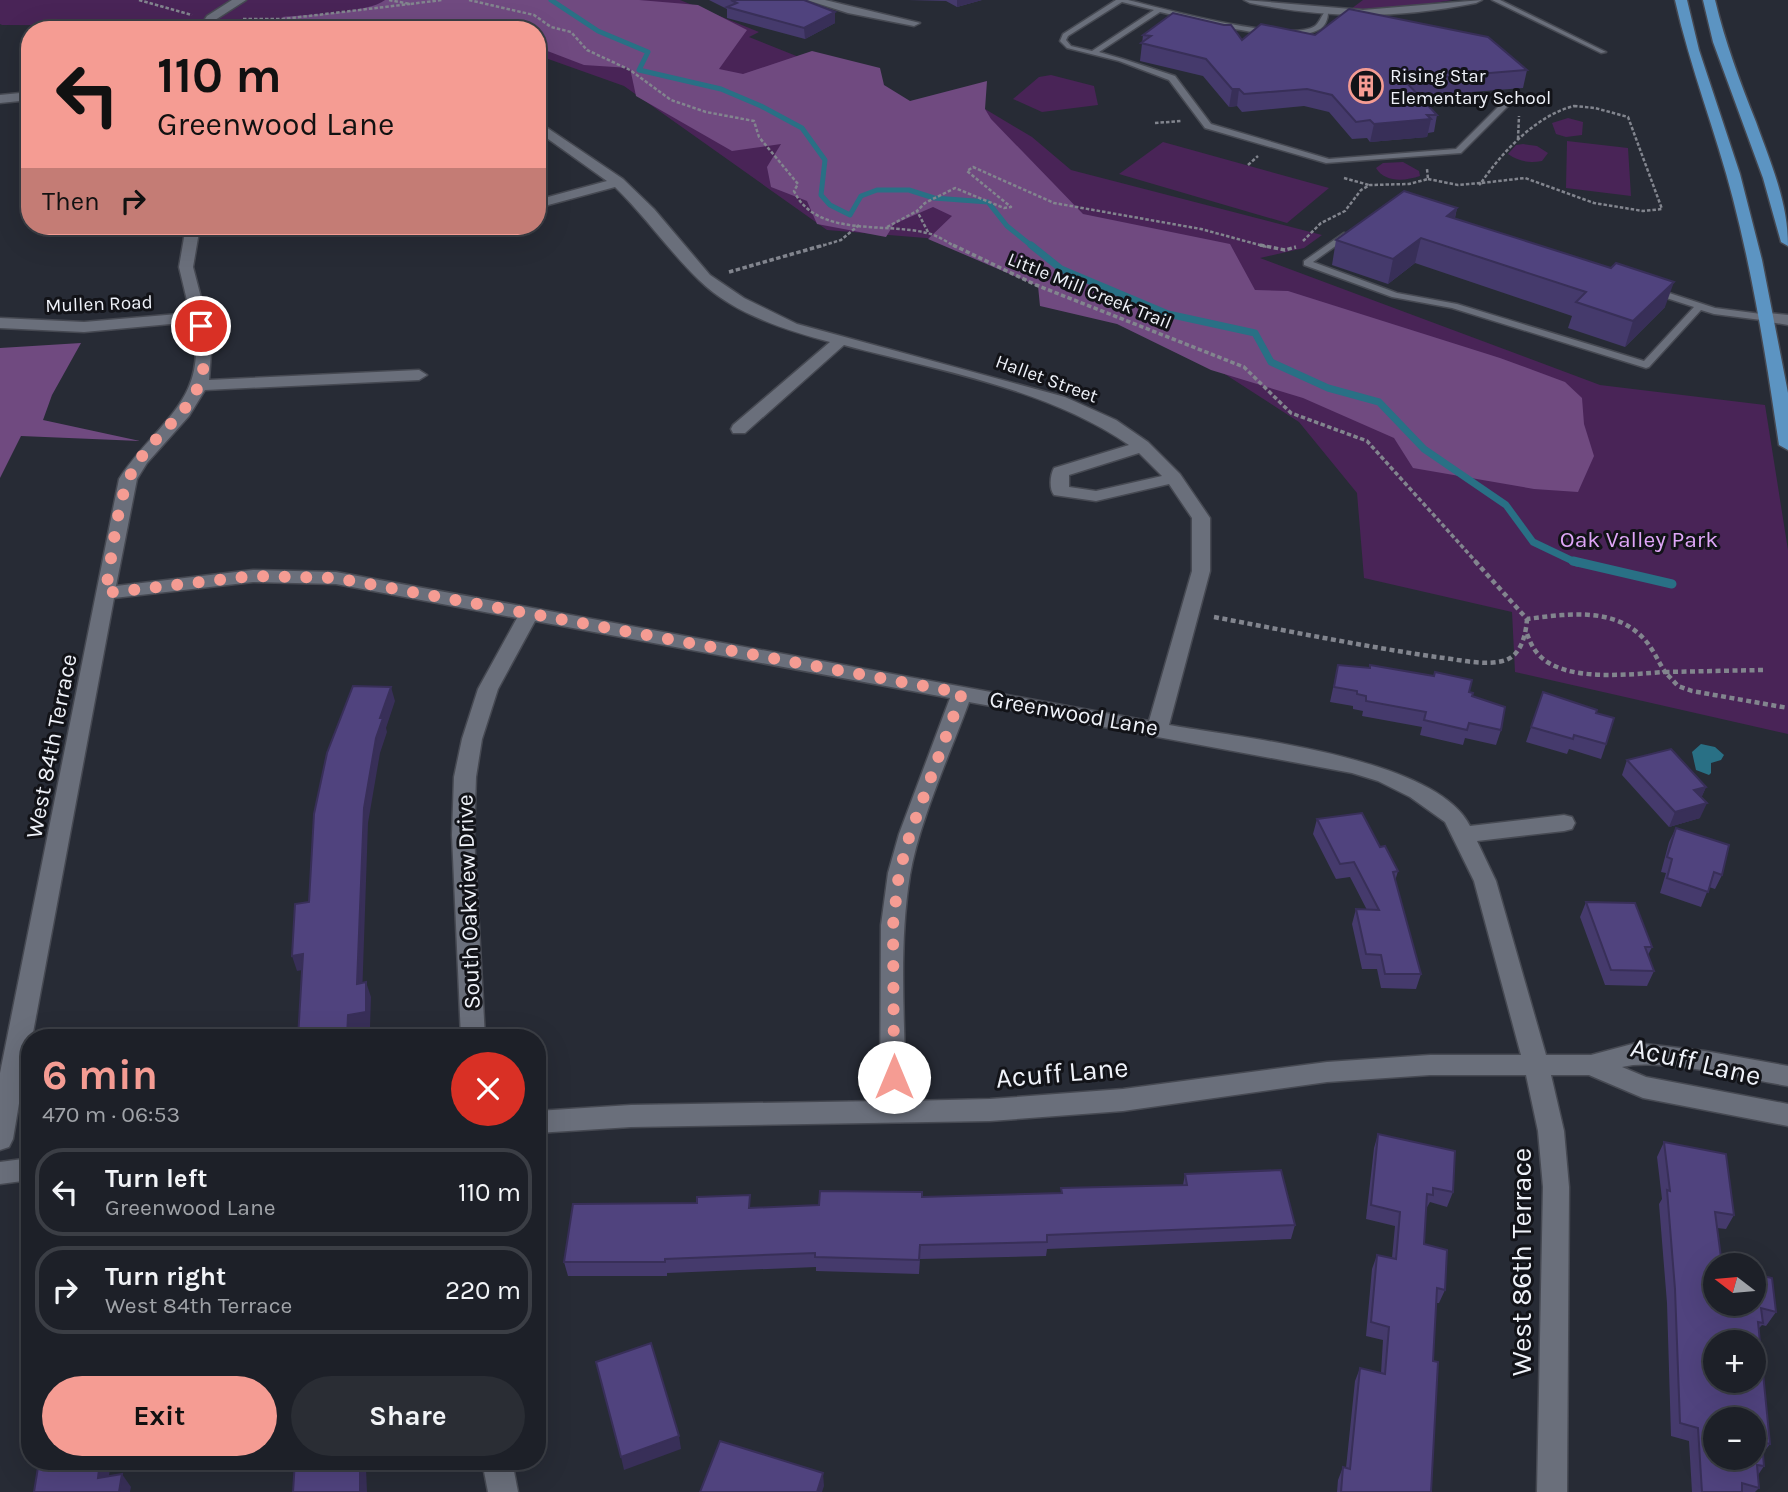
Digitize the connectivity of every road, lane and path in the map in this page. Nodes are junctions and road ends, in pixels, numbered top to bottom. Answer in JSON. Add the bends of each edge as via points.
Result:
{"nodes":[{"id":1,"x":139,"y":0,"type":"edge"},
{"id":2,"x":240,"y":0,"type":"edge"},
{"id":3,"x":389,"y":0,"type":"edge"},
{"id":4,"x":442,"y":0,"type":"edge"},
{"id":5,"x":469,"y":0,"type":"edge"},
{"id":6,"x":813,"y":0,"type":"edge"},
{"id":7,"x":1120,"y":0,"type":"edge"},
{"id":8,"x":1250,"y":0,"type":"edge"},
{"id":9,"x":1476,"y":0,"type":"edge"},
{"id":10,"x":1495,"y":0,"type":"edge"},
{"id":11,"x":1681,"y":0,"type":"edge"},
{"id":12,"x":1709,"y":0,"type":"edge"},
{"id":13,"x":410,"y":4,"type":"junction"},
{"id":14,"x":1160,"y":9,"type":"junction"},
{"id":15,"x":1326,"y":14,"type":"junction"},
{"id":16,"x":211,"y":18,"type":"junction"},
{"id":17,"x":209,"y":21,"type":"edge"},
{"id":18,"x":542,"y":21,"type":"edge"},
{"id":19,"x":546,"y":23,"type":"edge"},
{"id":20,"x":914,"y":23,"type":"dead end"},
{"id":21,"x":1603,"y":52,"type":"dead end"},
{"id":22,"x":1093,"y":53,"type":"junction"},
{"id":23,"x":21,"y":97,"type":"edge"},
{"id":24,"x":0,"y":99,"type":"edge"},
{"id":25,"x":1507,"y":103,"type":"dead end"},
{"id":26,"x":1519,"y":112,"type":"dead end"},
{"id":27,"x":1187,"y":121,"type":"dead end"},
{"id":28,"x":1155,"y":123,"type":"dead end"},
{"id":29,"x":546,"y":131,"type":"edge"},
{"id":30,"x":1518,"y":140,"type":"junction"},
{"id":31,"x":1426,"y":168,"type":"dead end"},
{"id":32,"x":1428,"y":179,"type":"junction"},
{"id":33,"x":618,"y":182,"type":"junction"},
{"id":34,"x":1479,"y":185,"type":"junction"},
{"id":35,"x":546,"y":202,"type":"edge"},
{"id":36,"x":916,"y":211,"type":"junction"},
{"id":37,"x":859,"y":225,"type":"junction"},
{"id":38,"x":1358,"y":227,"type":"edge"},
{"id":39,"x":885,"y":228,"type":"junction"},
{"id":40,"x":929,"y":233,"type":"junction"},
{"id":41,"x":191,"y":235,"type":"edge"},
{"id":42,"x":1788,"y":242,"type":"edge"},
{"id":43,"x":718,"y":276,"type":"dead end"},
{"id":44,"x":1648,"y":290,"type":"edge"},
{"id":45,"x":1700,"y":306,"type":"junction"},
{"id":46,"x":198,"y":317,"type":"junction"},
{"id":47,"x":1769,"y":318,"type":"junction"},
{"id":48,"x":1788,"y":320,"type":"edge"},
{"id":49,"x":0,"y":323,"type":"edge"},
{"id":50,"x":840,"y":341,"type":"junction"},
{"id":51,"x":419,"y":376,"type":"dead end"},
{"id":52,"x":200,"y":386,"type":"junction"},
{"id":53,"x":739,"y":429,"type":"dead end"},
{"id":54,"x":1788,"y":445,"type":"edge"},
{"id":55,"x":1142,"y":446,"type":"junction"},
{"id":56,"x":1174,"y":478,"type":"junction"},
{"id":57,"x":105,"y":593,"type":"junction"},
{"id":58,"x":530,"y":613,"type":"junction"},
{"id":59,"x":1214,"y":617,"type":"dead end"},
{"id":60,"x":1527,"y":619,"type":"junction"},
{"id":61,"x":1526,"y":631,"type":"junction"},
{"id":62,"x":1763,"y":670,"type":"dead end"},
{"id":63,"x":1665,"y":672,"type":"junction"},
{"id":64,"x":962,"y":693,"type":"junction"},
{"id":65,"x":1788,"y":708,"type":"edge"},
{"id":66,"x":1158,"y":728,"type":"junction"},
{"id":67,"x":1564,"y":823,"type":"dead end"},
{"id":68,"x":1463,"y":835,"type":"junction"},
{"id":69,"x":21,"y":1029,"type":"edge"},
{"id":70,"x":474,"y":1029,"type":"edge"},
{"id":71,"x":21,"y":1030,"type":"edge"},
{"id":72,"x":1536,"y":1064,"type":"junction"},
{"id":73,"x":1591,"y":1065,"type":"junction"},
{"id":74,"x":1788,"y":1076,"type":"edge"},
{"id":75,"x":893,"y":1110,"type":"junction"},
{"id":76,"x":1788,"y":1115,"type":"edge"},
{"id":77,"x":546,"y":1121,"type":"edge"},
{"id":78,"x":0,"y":1139,"type":"edge"},
{"id":79,"x":21,"y":1171,"type":"edge"},
{"id":80,"x":0,"y":1173,"type":"edge"},
{"id":81,"x":499,"y":1470,"type":"edge"},
{"id":82,"x":503,"y":1492,"type":"edge"},
{"id":83,"x":1552,"y":1492,"type":"edge"}],
"edges":[{"from":1,"to":16,"type":"path"},
{"from":2,"to":16,"type":"street"},
{"from":3,"to":13,"type":"path"},
{"from":4,"to":13,"type":"path"},
{"from":5,"to":18,"type":"path","name":"Little Mill Creek Trail"},
{"from":6,"to":20,"type":"street"},
{"from":7,"to":14,"type":"lane"},
{"from":7,"to":22,"type":"lane","via":[[1062,40],[1069,47]]},
{"from":8,"to":15,"type":"street"},
{"from":9,"to":15,"type":"street","via":[[1420,12]]},
{"from":10,"to":21,"type":"lane"},
{"from":11,"to":47,"type":"main road","via":[[1740,196]]},
{"from":12,"to":42,"type":"main road","via":[[1719,42],[1770,178]]},
{"from":13,"to":16,"type":"path","via":[[283,19]]},
{"from":14,"to":15,"type":"lane","via":[[1273,33],[1314,30]]},
{"from":14,"to":22,"type":"lane"},
{"from":16,"to":17,"type":"street"},
{"from":19,"to":37,"type":"path","name":"Little Mill Creek Trail","via":[[571,32],[589,51],[624,66],[680,104],[754,121],[769,151],[798,184],[794,191],[800,204],[821,218]]},
{"from":22,"to":25,"type":"lane","via":[[1172,78],[1208,126],[1329,161],[1458,151]]},
{"from":23,"to":24,"type":"street"},
{"from":26,"to":30,"type":"path"},
{"from":27,"to":28,"type":"path"},
{"from":29,"to":33,"type":"street","name":"Hallet Street"},
{"from":30,"to":34,"type":"path"},
{"from":30,"to":34,"type":"path","via":[[1563,108],[1628,117],[1662,209],[1643,211],[1594,203],[1525,178]]},
{"from":31,"to":32,"type":"path"},
{"from":32,"to":34,"type":"path"},
{"from":32,"to":36,"type":"path","via":[[1370,185],[1345,211],[1285,250],[1201,229],[1054,203],[973,167],[967,171],[1011,207],[955,188]]},
{"from":33,"to":35,"type":"street"},
{"from":33,"to":50,"type":"street","name":"Hallet Street","via":[[705,278],[738,302],[792,327]]},
{"from":36,"to":39,"type":"path"},
{"from":36,"to":40,"type":"path"},
{"from":37,"to":39,"type":"path","name":"Little Mill Creek Trail"},
{"from":37,"to":43,"type":"path","via":[[841,240]]},
{"from":38,"to":45,"type":"lane","via":[[1307,263],[1395,295],[1454,306],[1646,365]]},
{"from":39,"to":40,"type":"path","name":"Little Mill Creek Trail"},
{"from":40,"to":60,"type":"path","name":"Little Mill Creek Trail","via":[[1036,285],[1244,368],[1291,413],[1367,441]]},
{"from":41,"to":46,"type":"street","name":"West 84th Terrace","via":[[186,267]]},
{"from":44,"to":45,"type":"lane"},
{"from":45,"to":47,"type":"lane"},
{"from":46,"to":49,"type":"street","name":"Mullen Road","via":[[84,327]]},
{"from":46,"to":52,"type":"street","name":"West 84th Terrace","via":[[204,340]]},
{"from":47,"to":48,"type":"street"},
{"from":47,"to":54,"type":"main road"},
{"from":50,"to":53,"type":"street"},
{"from":50,"to":55,"type":"street","name":"Hallet Street","via":[[1059,400],[1110,424]]},
{"from":51,"to":52,"type":"street"},
{"from":52,"to":57,"type":"street","name":"West 84th Terrace","via":[[128,479]]},
{"from":55,"to":56,"type":"street"},
{"from":55,"to":56,"type":"street","via":[[1060,472],[1060,491],[1096,496]]},
{"from":56,"to":66,"type":"street","via":[[1201,518],[1201,571]]},
{"from":57,"to":58,"type":"street","name":"Greenwood Lane","via":[[253,576],[312,575]]},
{"from":57,"to":69,"type":"street","name":"West 84th Terrace"},
{"from":58,"to":64,"type":"street","name":"Greenwood Lane"},
{"from":58,"to":70,"type":"street","name":"South Oakview Drive","via":[[484,697],[464,782]]},
{"from":59,"to":61,"type":"path","via":[[1496,663],[1520,649]]},
{"from":60,"to":61,"type":"path"},
{"from":60,"to":63,"type":"path","via":[[1572,614],[1613,618],[1643,638]]},
{"from":61,"to":63,"type":"path","via":[[1543,659],[1567,669],[1618,677]]},
{"from":62,"to":63,"type":"path"},
{"from":63,"to":65,"type":"path","via":[[1678,687]]},
{"from":64,"to":66,"type":"street","name":"Greenwood Lane"},
{"from":64,"to":75,"type":"street","via":[[899,873],[893,925]]},
{"from":66,"to":68,"type":"street","name":"Greenwood Lane","via":[[1386,776],[1454,817]]},
{"from":67,"to":68,"type":"street"},
{"from":68,"to":72,"type":"street","name":"West 86th Terrace","via":[[1485,881]]},
{"from":71,"to":78,"type":"street","name":"West 84th Terrace"},
{"from":72,"to":73,"type":"street","name":"Acuff Lane"},
{"from":72,"to":75,"type":"street","name":"Acuff Lane","via":[[1327,1072],[1124,1100]]},
{"from":72,"to":83,"type":"street","name":"West 86th Terrace","via":[[1551,1131],[1556,1187]]},
{"from":73,"to":74,"type":"street","name":"Acuff Lane","via":[[1636,1053]]},
{"from":73,"to":76,"type":"street","name":"Acuff Lane","via":[[1643,1087]]},
{"from":75,"to":77,"type":"street","name":"Acuff Lane"},
{"from":79,"to":80,"type":"street"},
{"from":81,"to":82,"type":"street"}]}
